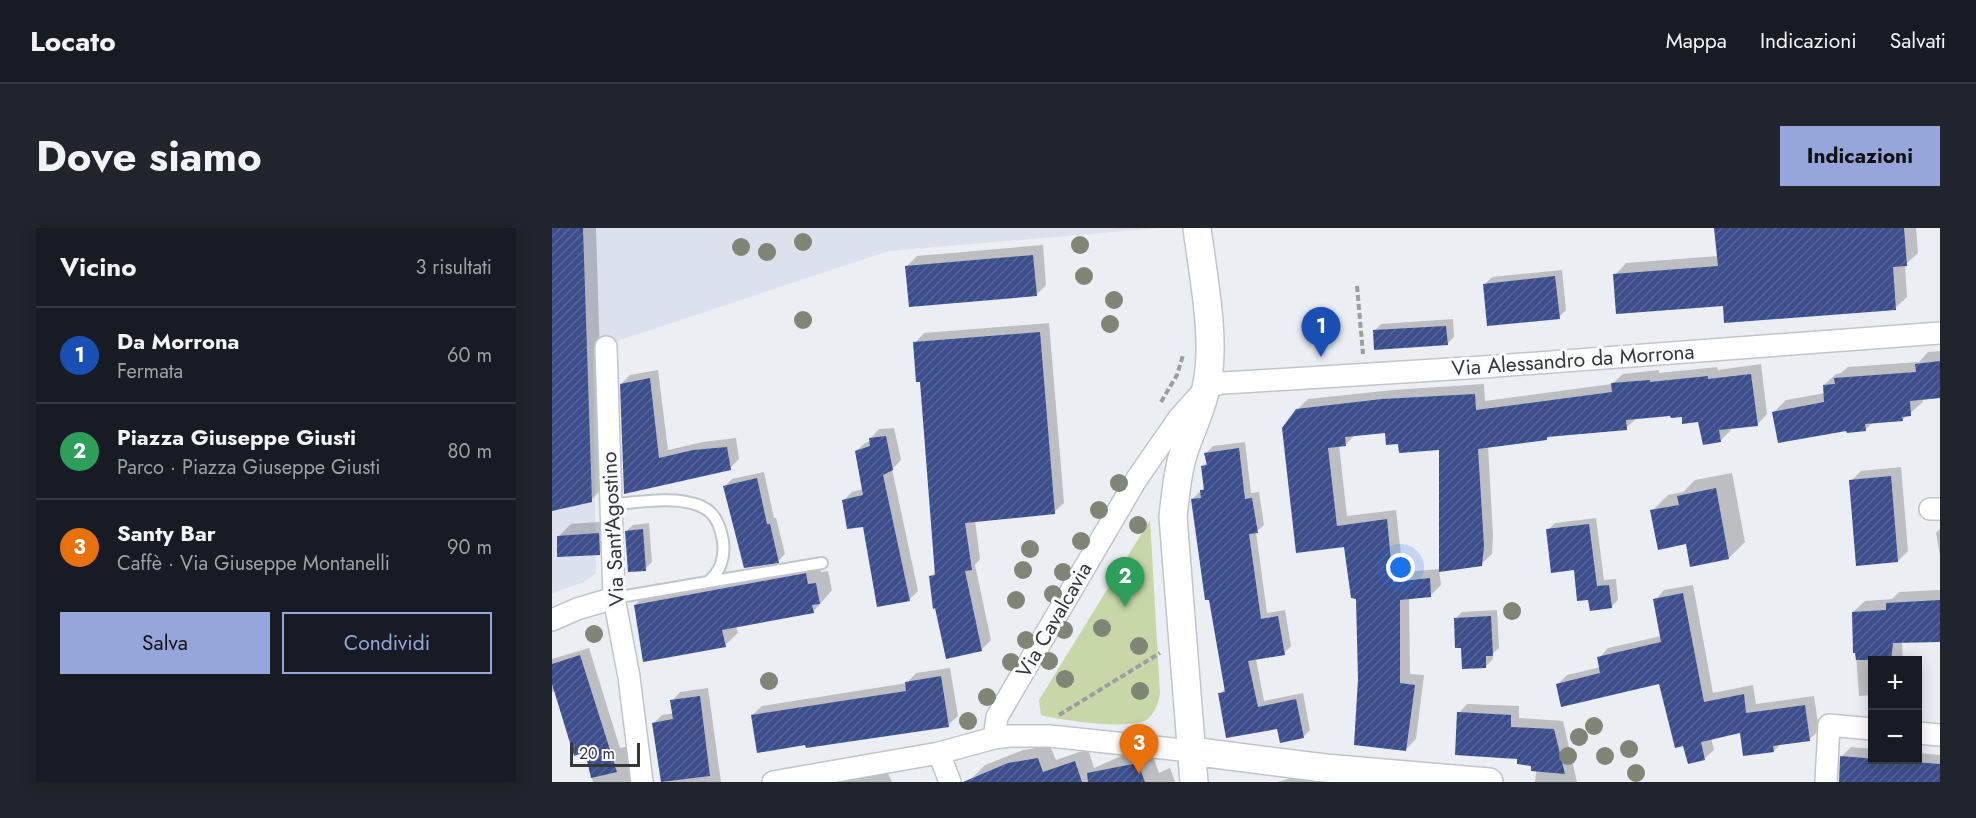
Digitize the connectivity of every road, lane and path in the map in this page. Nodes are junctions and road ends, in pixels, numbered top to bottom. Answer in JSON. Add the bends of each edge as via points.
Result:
{"nodes":[{"id":1,"x":1197,"y":228,"type":"edge"},
{"id":2,"x":1357,"y":286,"type":"dead end"},
{"id":3,"x":1940,"y":333,"type":"edge"},
{"id":4,"x":606,"y":347,"type":"dead end"},
{"id":5,"x":1183,"y":349,"type":"dead end"},
{"id":6,"x":1363,"y":356,"type":"dead end"},
{"id":7,"x":1206,"y":388,"type":"junction"},
{"id":8,"x":1161,"y":403,"type":"dead end"},
{"id":9,"x":610,"y":506,"type":"junction"},
{"id":10,"x":822,"y":563,"type":"dead end"},
{"id":11,"x":708,"y":582,"type":"junction"},
{"id":12,"x":614,"y":597,"type":"junction"},
{"id":13,"x":552,"y":620,"type":"edge"},
{"id":14,"x":1161,"y":653,"type":"dead end"},
{"id":15,"x":1055,"y":717,"type":"dead end"},
{"id":16,"x":1868,"y":729,"type":"edge"},
{"id":17,"x":1922,"y":733,"type":"edge"},
{"id":18,"x":1940,"y":735,"type":"edge"},
{"id":19,"x":994,"y":738,"type":"junction"},
{"id":20,"x":1191,"y":750,"type":"junction"},
{"id":21,"x":939,"y":753,"type":"junction"},
{"id":22,"x":642,"y":782,"type":"edge"},
{"id":23,"x":773,"y":782,"type":"edge"},
{"id":24,"x":950,"y":782,"type":"edge"},
{"id":25,"x":1194,"y":782,"type":"edge"},
{"id":26,"x":1489,"y":782,"type":"edge"},
{"id":27,"x":1826,"y":782,"type":"edge"}],
"edges":[{"from":1,"to":7,"type":"street","via":[[1210,356]]},
{"from":2,"to":6,"type":"path"},
{"from":3,"to":7,"type":"street","name":"Via Alessandro da Morrona","via":[[1221,383]]},
{"from":4,"to":9,"type":"street","name":"Via Sant'Agostino"},
{"from":5,"to":8,"type":"path","via":[[1177,375]]},
{"from":7,"to":19,"type":"street","name":"Via Cavalcavia","via":[[1179,418],[1136,480],[997,717]]},
{"from":7,"to":20,"type":"street","via":[[1182,460],[1173,517]]},
{"from":9,"to":11,"type":"lane","via":[[655,500],[686,502],[711,512],[719,525],[723,554],[717,574]]},
{"from":9,"to":12,"type":"street","name":"Via Sant'Agostino"},
{"from":10,"to":11,"type":"lane"},
{"from":11,"to":12,"type":"lane"},
{"from":12,"to":13,"type":"street"},
{"from":12,"to":22,"type":"street","name":"Via Sant'Agostino"},
{"from":14,"to":15,"type":"path"},
{"from":16,"to":27,"type":"street","via":[[1828,725]]},
{"from":17,"to":18,"type":"street"},
{"from":19,"to":20,"type":"street","via":[[1050,736]]},
{"from":19,"to":21,"type":"street"},
{"from":20,"to":25,"type":"street"},
{"from":20,"to":26,"type":"street","via":[[1325,768]]},
{"from":21,"to":23,"type":"street"},
{"from":21,"to":24,"type":"street"}]}
